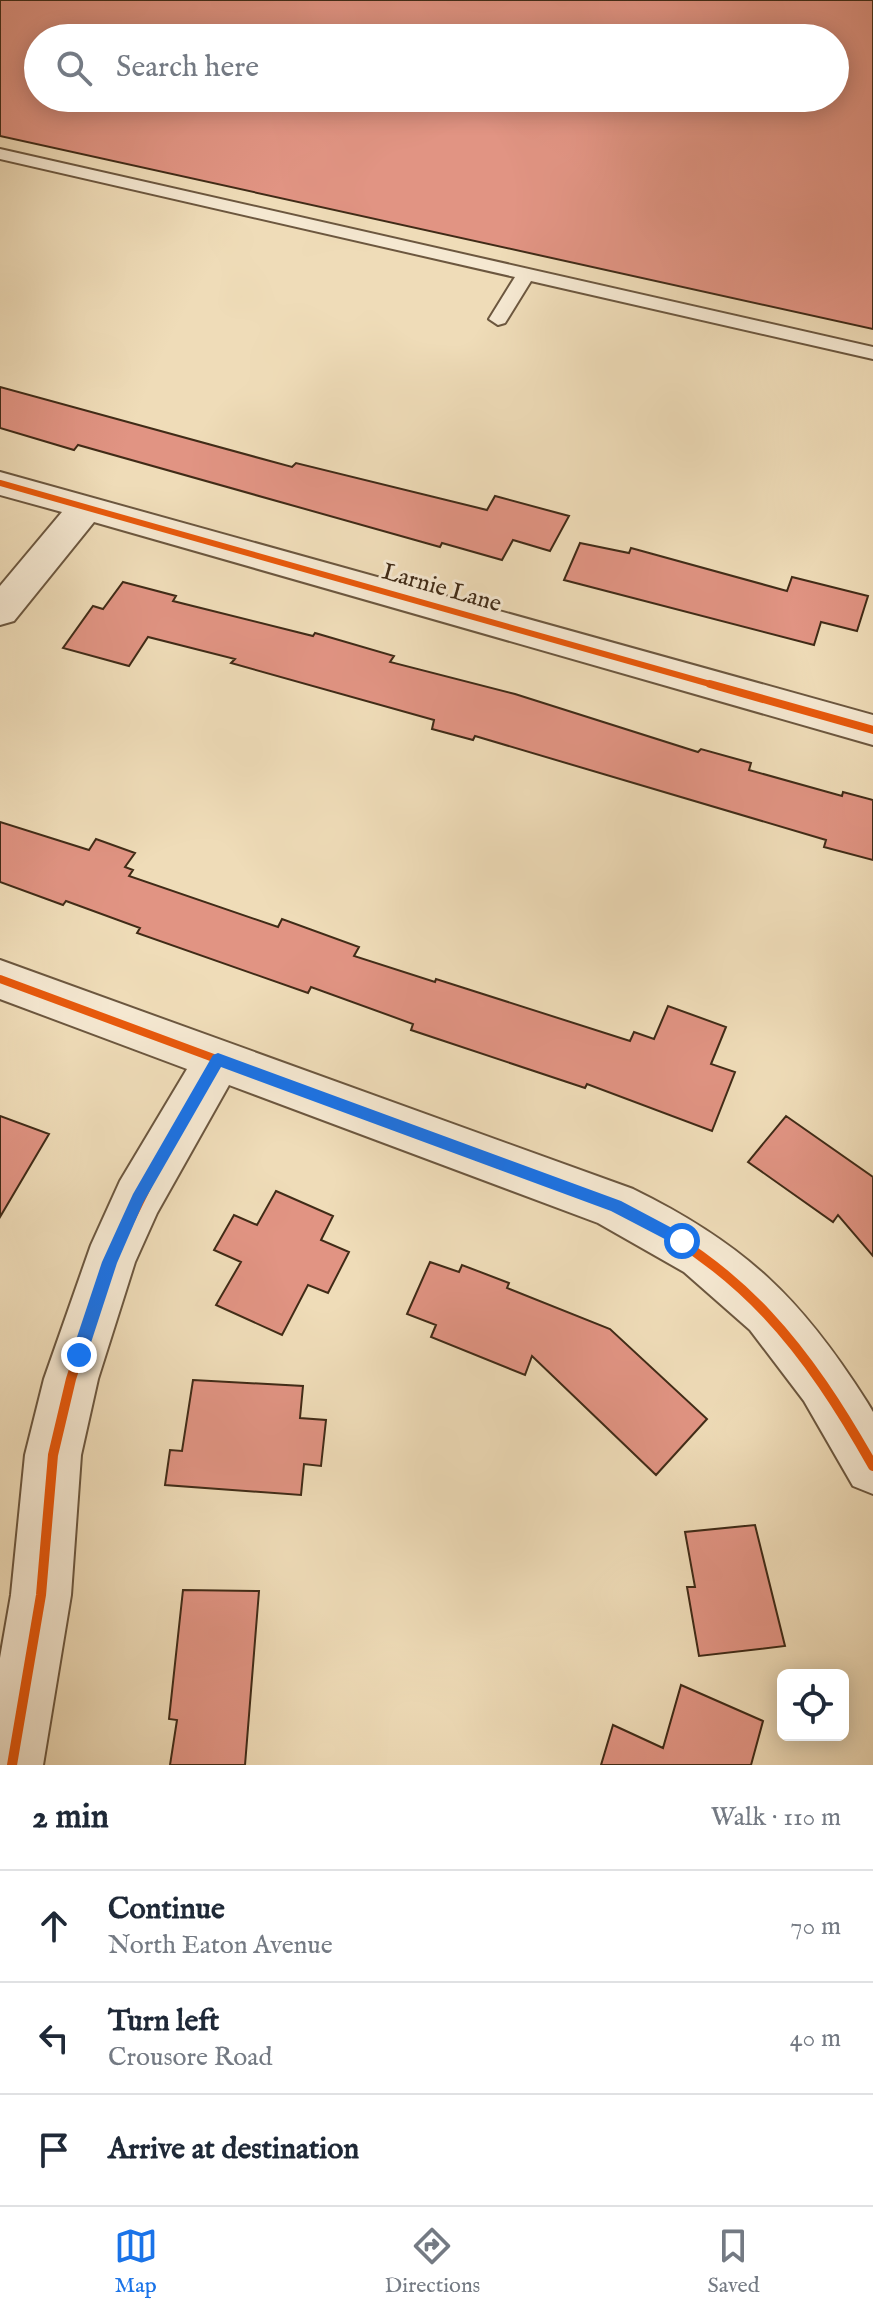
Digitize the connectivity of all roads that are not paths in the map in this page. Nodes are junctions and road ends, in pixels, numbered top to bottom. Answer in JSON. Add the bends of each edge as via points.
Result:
{"nodes":[{"id":1,"x":0,"y":154,"type":"edge"},
{"id":2,"x":527,"y":272,"type":"junction"},
{"id":3,"x":498,"y":319,"type":"dead end"},
{"id":4,"x":873,"y":353,"type":"edge"},
{"id":5,"x":0,"y":483,"type":"edge"},
{"id":6,"x":86,"y":507,"type":"junction"},
{"id":7,"x":0,"y":612,"type":"edge"},
{"id":8,"x":873,"y":730,"type":"edge"},
{"id":9,"x":0,"y":979,"type":"edge"},
{"id":10,"x":218,"y":1059,"type":"junction"},
{"id":11,"x":873,"y":1466,"type":"edge"},
{"id":12,"x":12,"y":1765,"type":"edge"}],
"edges":[{"from":1,"to":2,"type":"lane"},
{"from":2,"to":3,"type":"lane"},
{"from":2,"to":4,"type":"lane"},
{"from":5,"to":6,"type":"street","name":"Larnie Lane"},
{"from":6,"to":7,"type":"street"},
{"from":6,"to":8,"type":"street","name":"Larnie Lane"},
{"from":9,"to":10,"type":"street"},
{"from":10,"to":11,"type":"street","via":[[615,1206],[682,1241],[746,1289],[801,1347]]},
{"from":10,"to":12,"type":"street","via":[[138,1198],[109,1262],[71,1379],[53,1455],[41,1595]]}]}
